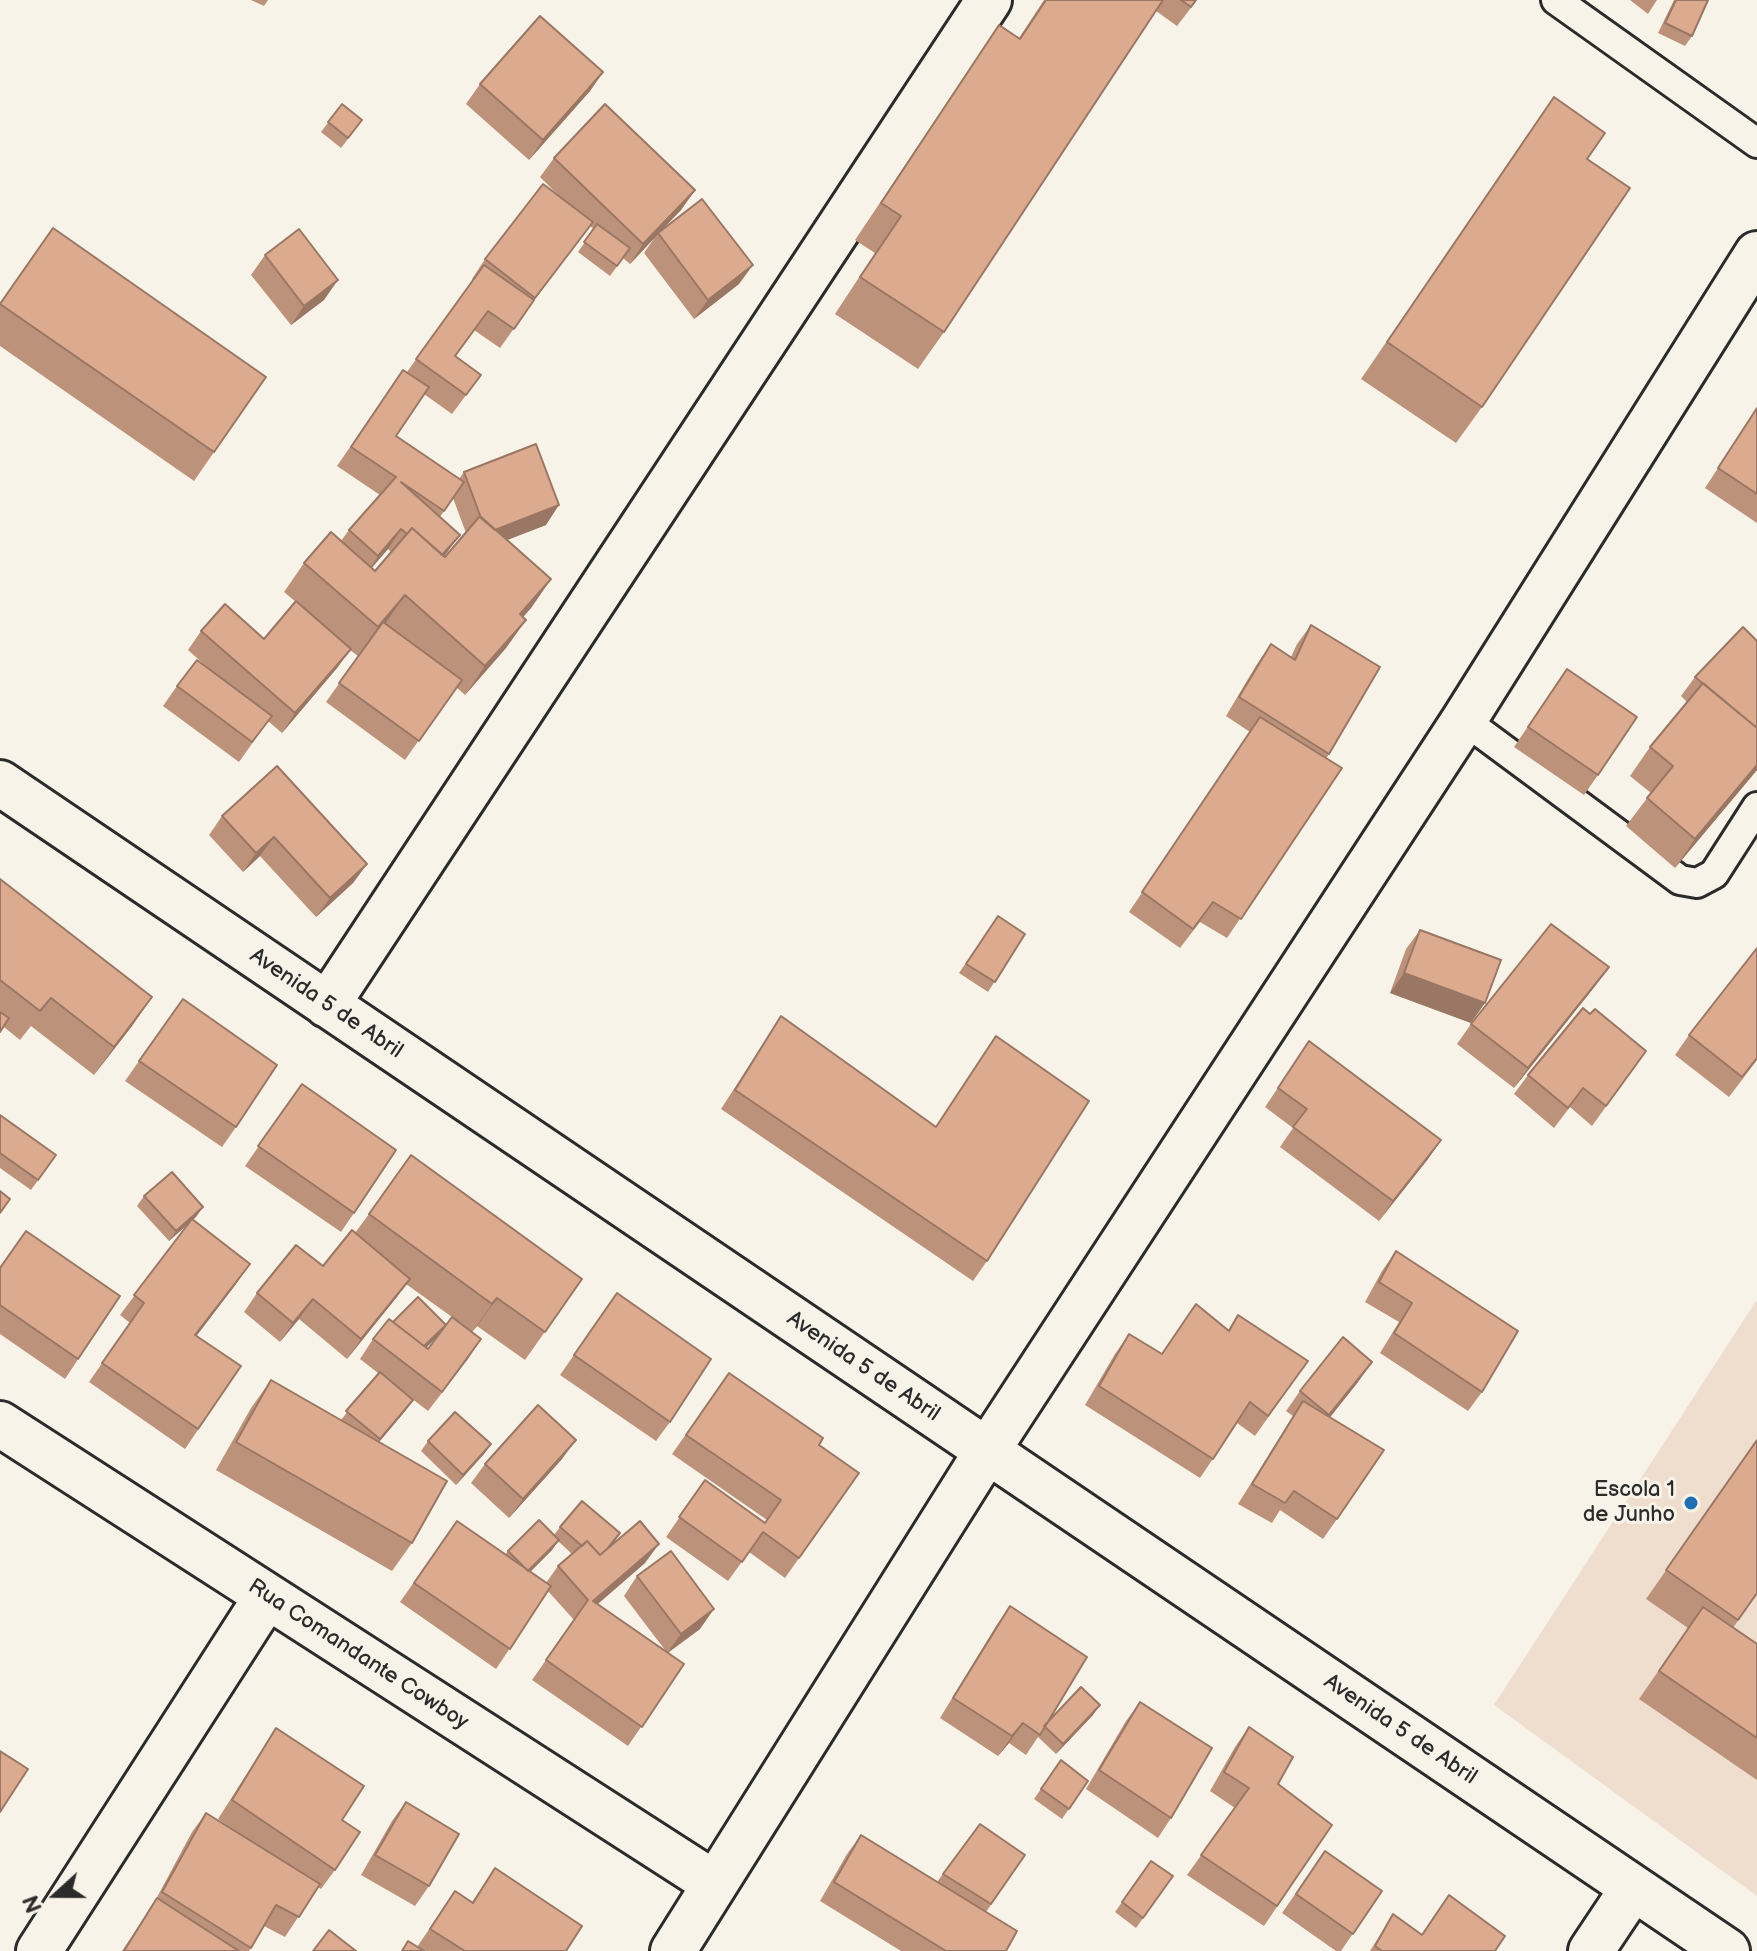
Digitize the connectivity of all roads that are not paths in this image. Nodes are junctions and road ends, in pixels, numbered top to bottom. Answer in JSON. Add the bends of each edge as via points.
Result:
{"nodes":[{"id":1,"x":989,"y":0,"type":"edge"},
{"id":2,"x":1556,"y":0,"type":"edge"},
{"id":3,"x":1757,"y":143,"type":"edge"},
{"id":4,"x":1757,"y":254,"type":"edge"},
{"id":5,"x":1464,"y":720,"type":"junction"},
{"id":6,"x":0,"y":783,"type":"edge"},
{"id":7,"x":1757,"y":807,"type":"edge"},
{"id":8,"x":327,"y":1005,"type":"junction"},
{"id":9,"x":0,"y":1424,"type":"edge"},
{"id":10,"x":987,"y":1451,"type":"junction"},
{"id":11,"x":267,"y":1596,"type":"junction"},
{"id":12,"x":715,"y":1884,"type":"junction"},
{"id":13,"x":1633,"y":1888,"type":"junction"},
{"id":14,"x":39,"y":1951,"type":"edge"},
{"id":15,"x":673,"y":1951,"type":"edge"},
{"id":16,"x":1591,"y":1951,"type":"edge"},
{"id":17,"x":1727,"y":1951,"type":"edge"}],
"edges":[{"from":1,"to":8,"type":"street"},
{"from":2,"to":3,"type":"lane"},
{"from":4,"to":5,"type":"street"},
{"from":5,"to":7,"type":"lane","via":[[1680,880],[1697,883],[1714,874]]},
{"from":5,"to":10,"type":"street"},
{"from":6,"to":8,"type":"street","name":"Avenida 5 de Abril"},
{"from":8,"to":10,"type":"street","name":"Avenida 5 de Abril"},
{"from":9,"to":11,"type":"street","name":"Rua Comandante Cowboy"},
{"from":10,"to":12,"type":"street"},
{"from":10,"to":13,"type":"street","name":"Avenida 5 de Abril"},
{"from":11,"to":12,"type":"street","name":"Rua Comandante Cowboy"},
{"from":11,"to":14,"type":"street"},
{"from":12,"to":15,"type":"street"},
{"from":13,"to":16,"type":"street"},
{"from":13,"to":17,"type":"street","name":"Avenida 5 de Abril"}]}
